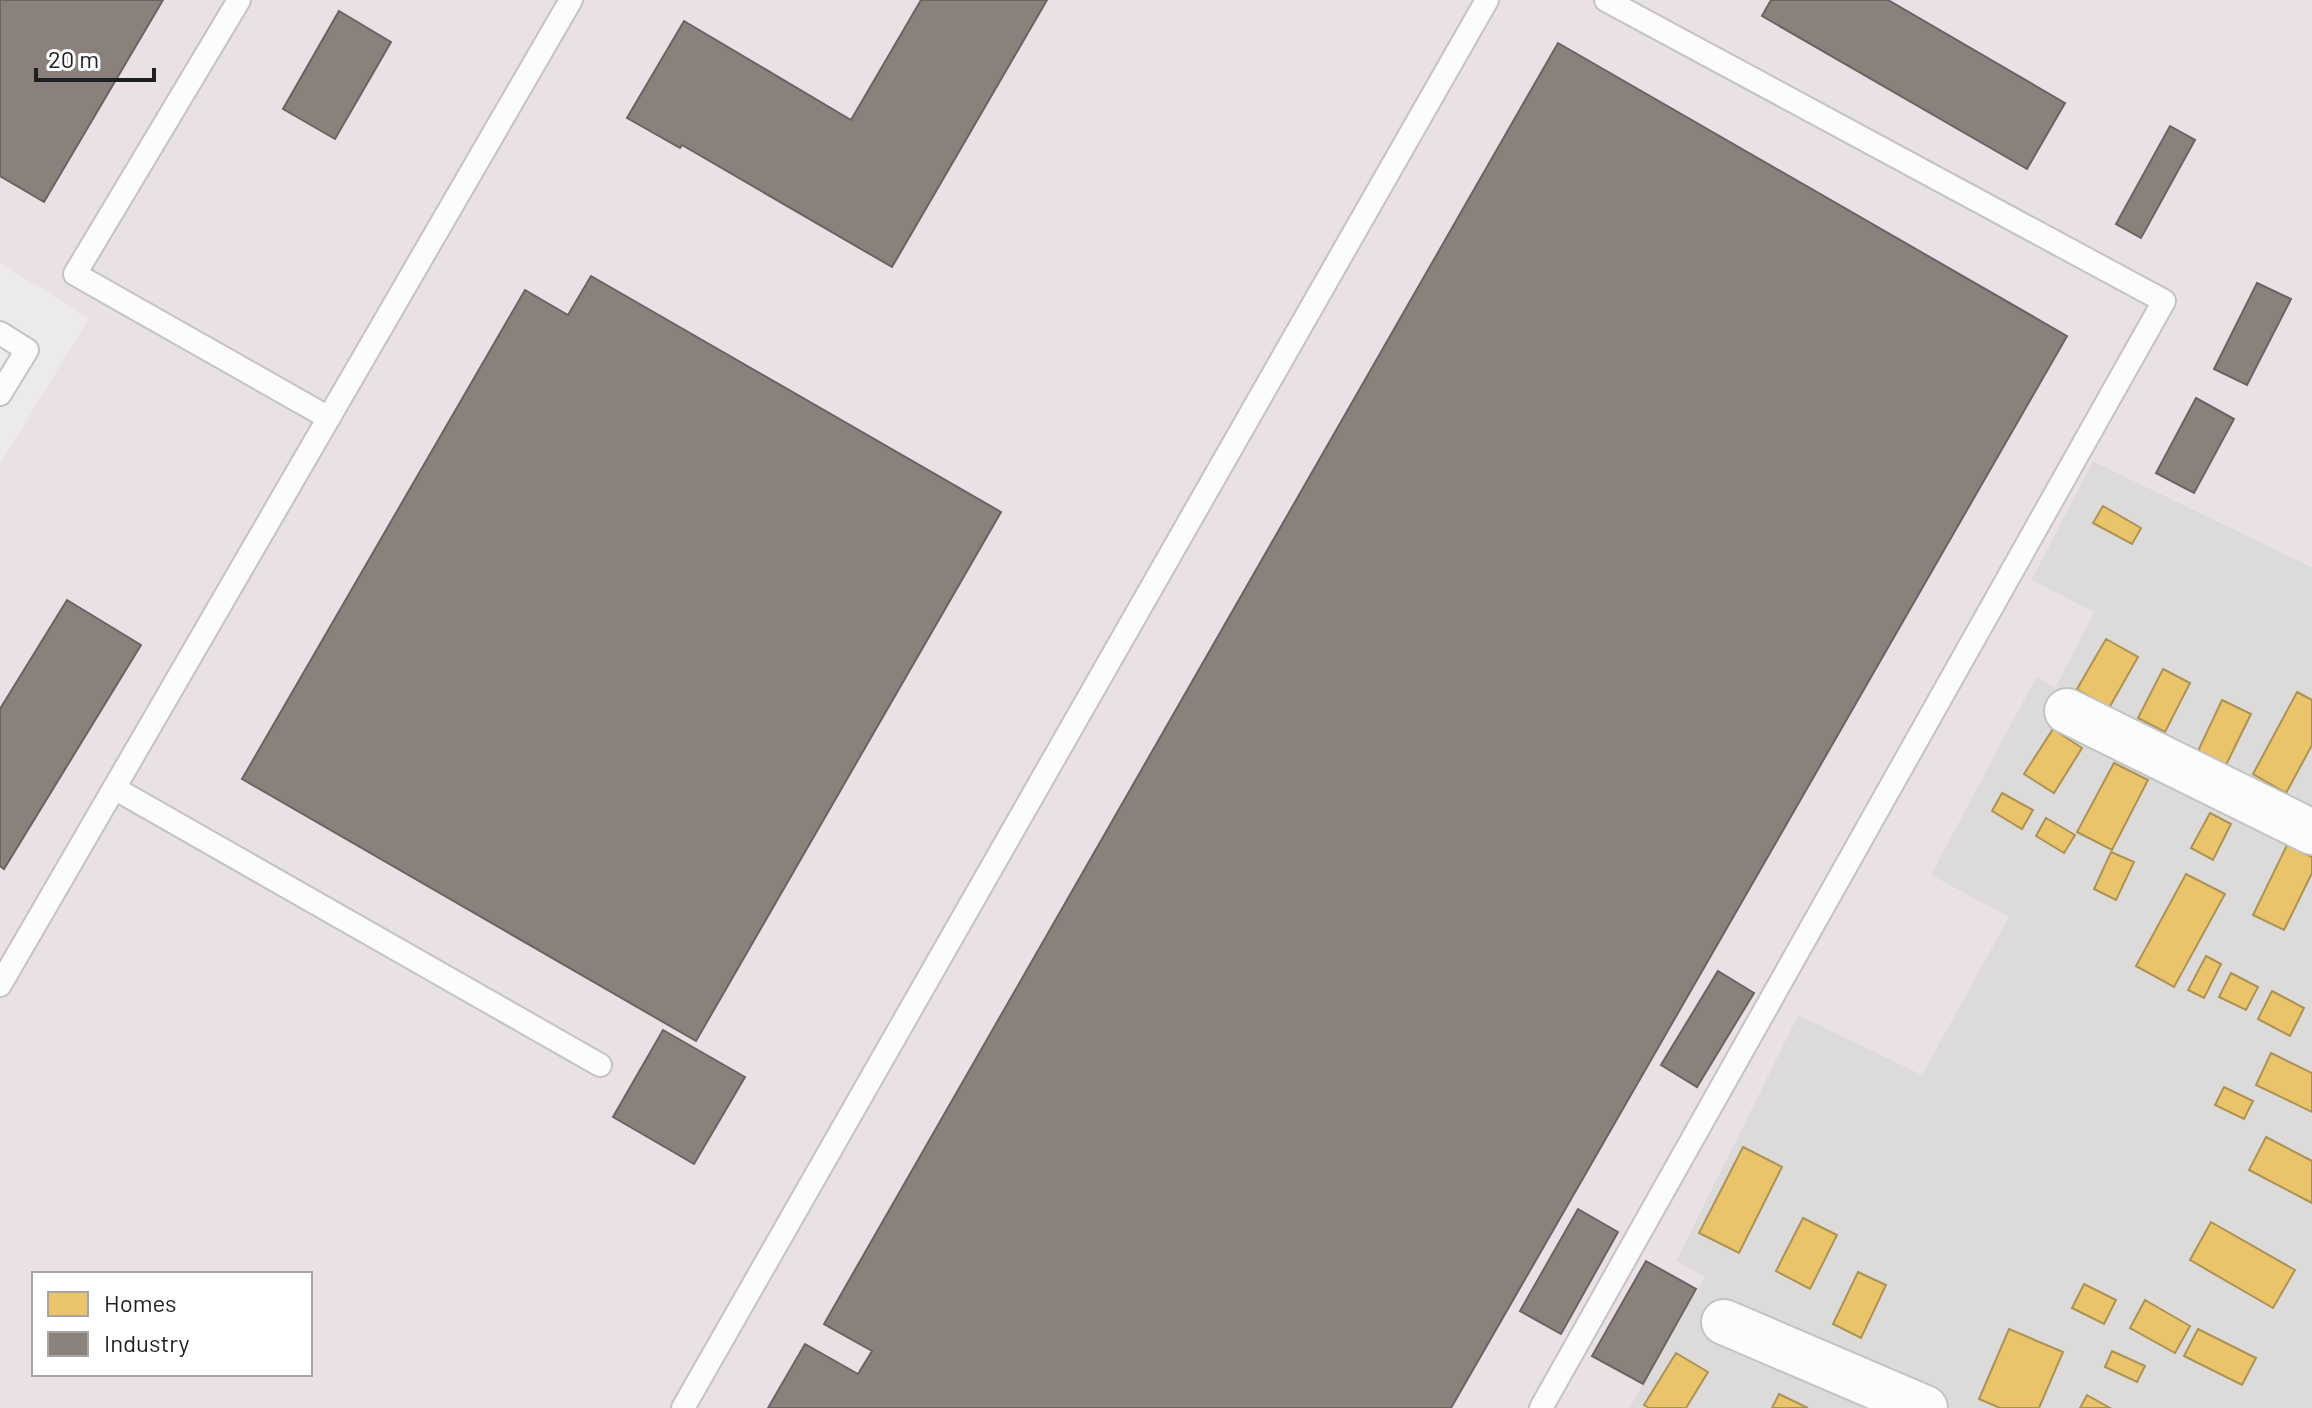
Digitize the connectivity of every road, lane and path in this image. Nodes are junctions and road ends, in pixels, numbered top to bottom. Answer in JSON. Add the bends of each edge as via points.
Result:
{"nodes":[{"id":1,"x":239,"y":0,"type":"edge"},
{"id":2,"x":571,"y":0,"type":"edge"},
{"id":3,"x":1487,"y":0,"type":"edge"},
{"id":4,"x":1606,"y":0,"type":"edge"},
{"id":5,"x":0,"y":333,"type":"edge"},
{"id":6,"x":0,"y":394,"type":"edge"},
{"id":7,"x":329,"y":418,"type":"junction"},
{"id":8,"x":2067,"y":711,"type":"dead end"},
{"id":9,"x":114,"y":788,"type":"junction"},
{"id":10,"x":2312,"y":832,"type":"edge"},
{"id":11,"x":0,"y":985,"type":"edge"},
{"id":12,"x":600,"y":1065,"type":"dead end"},
{"id":13,"x":1724,"y":1322,"type":"dead end"},
{"id":14,"x":683,"y":1408,"type":"edge"},
{"id":15,"x":1541,"y":1408,"type":"edge"},
{"id":16,"x":1925,"y":1408,"type":"edge"}],
"edges":[{"from":1,"to":7,"type":"lane","via":[[75,274]]},
{"from":2,"to":7,"type":"lane"},
{"from":3,"to":14,"type":"lane"},
{"from":4,"to":15,"type":"lane","via":[[2164,301]]},
{"from":5,"to":6,"type":"lane","via":[[27,350]]},
{"from":7,"to":9,"type":"lane"},
{"from":8,"to":10,"type":"street"},
{"from":9,"to":11,"type":"lane"},
{"from":9,"to":12,"type":"lane"},
{"from":13,"to":16,"type":"street"}]}
